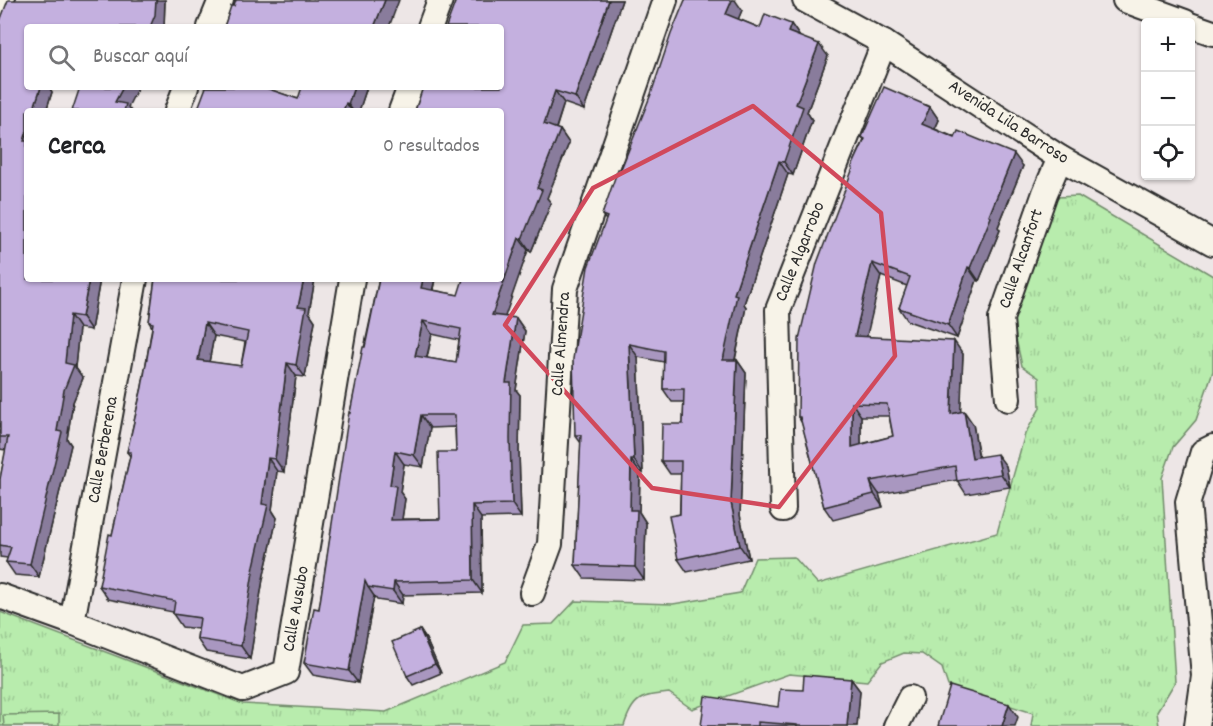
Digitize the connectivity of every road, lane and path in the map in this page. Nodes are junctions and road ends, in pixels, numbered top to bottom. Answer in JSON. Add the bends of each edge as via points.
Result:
{"nodes":[{"id":1,"x":2,"y":0,"type":"edge"},
{"id":2,"x":221,"y":0,"type":"edge"},
{"id":3,"x":440,"y":0,"type":"edge"},
{"id":4,"x":665,"y":0,"type":"edge"},
{"id":5,"x":806,"y":0,"type":"edge"},
{"id":6,"x":1125,"y":0,"type":"edge"},
{"id":7,"x":0,"y":6,"type":"edge"},
{"id":8,"x":1174,"y":18,"type":"edge"},
{"id":9,"x":211,"y":24,"type":"edge"},
{"id":10,"x":431,"y":24,"type":"edge"},
{"id":11,"x":1195,"y":26,"type":"edge"},
{"id":12,"x":1213,"y":33,"type":"edge"},
{"id":13,"x":884,"y":43,"type":"junction"},
{"id":14,"x":185,"y":90,"type":"edge"},
{"id":15,"x":409,"y":90,"type":"edge"},
{"id":16,"x":178,"y":108,"type":"edge"},
{"id":17,"x":402,"y":108,"type":"edge"},
{"id":18,"x":1060,"y":158,"type":"junction"},
{"id":19,"x":1213,"y":243,"type":"edge"},
{"id":20,"x":134,"y":282,"type":"edge"},
{"id":21,"x":351,"y":282,"type":"edge"},
{"id":22,"x":1008,"y":399,"type":"dead end"},
{"id":23,"x":1213,"y":447,"type":"edge"},
{"id":24,"x":783,"y":509,"type":"dead end"},
{"id":25,"x":532,"y":593,"type":"dead end"},
{"id":26,"x":0,"y":596,"type":"edge"},
{"id":27,"x":72,"y":622,"type":"junction"},
{"id":28,"x":910,"y":698,"type":"dead end"},
{"id":29,"x":896,"y":726,"type":"edge"},
{"id":30,"x":1197,"y":726,"type":"edge"}],
"edges":[{"from":1,"to":7,"type":"street"},
{"from":2,"to":9,"type":"street"},
{"from":3,"to":10,"type":"street"},
{"from":4,"to":25,"type":"street","name":"Calle Almendra","via":[[565,289],[550,544]]},
{"from":5,"to":13,"type":"street","name":"Avenida Lila Barroso"},
{"from":6,"to":8,"type":"street"},
{"from":11,"to":12,"type":"street"},
{"from":13,"to":18,"type":"street","name":"Avenida Lila Barroso"},
{"from":13,"to":24,"type":"street","name":"Calle Algarrobo","via":[[778,309]]},
{"from":14,"to":16,"type":"street"},
{"from":15,"to":17,"type":"street"},
{"from":18,"to":19,"type":"street","name":"Avenida Lila Barroso"},
{"from":18,"to":22,"type":"street","name":"Calle Alcanfort","via":[[1000,319]]},
{"from":20,"to":27,"type":"street","name":"Calle Berberena"},
{"from":21,"to":27,"type":"street","name":"Calle Ausubo","via":[[286,672],[243,689]]},
{"from":23,"to":30,"type":"street","via":[[1203,452],[1188,502],[1204,676]]},
{"from":26,"to":27,"type":"street","name":"Calle Ausubo"},
{"from":28,"to":29,"type":"street"}]}
